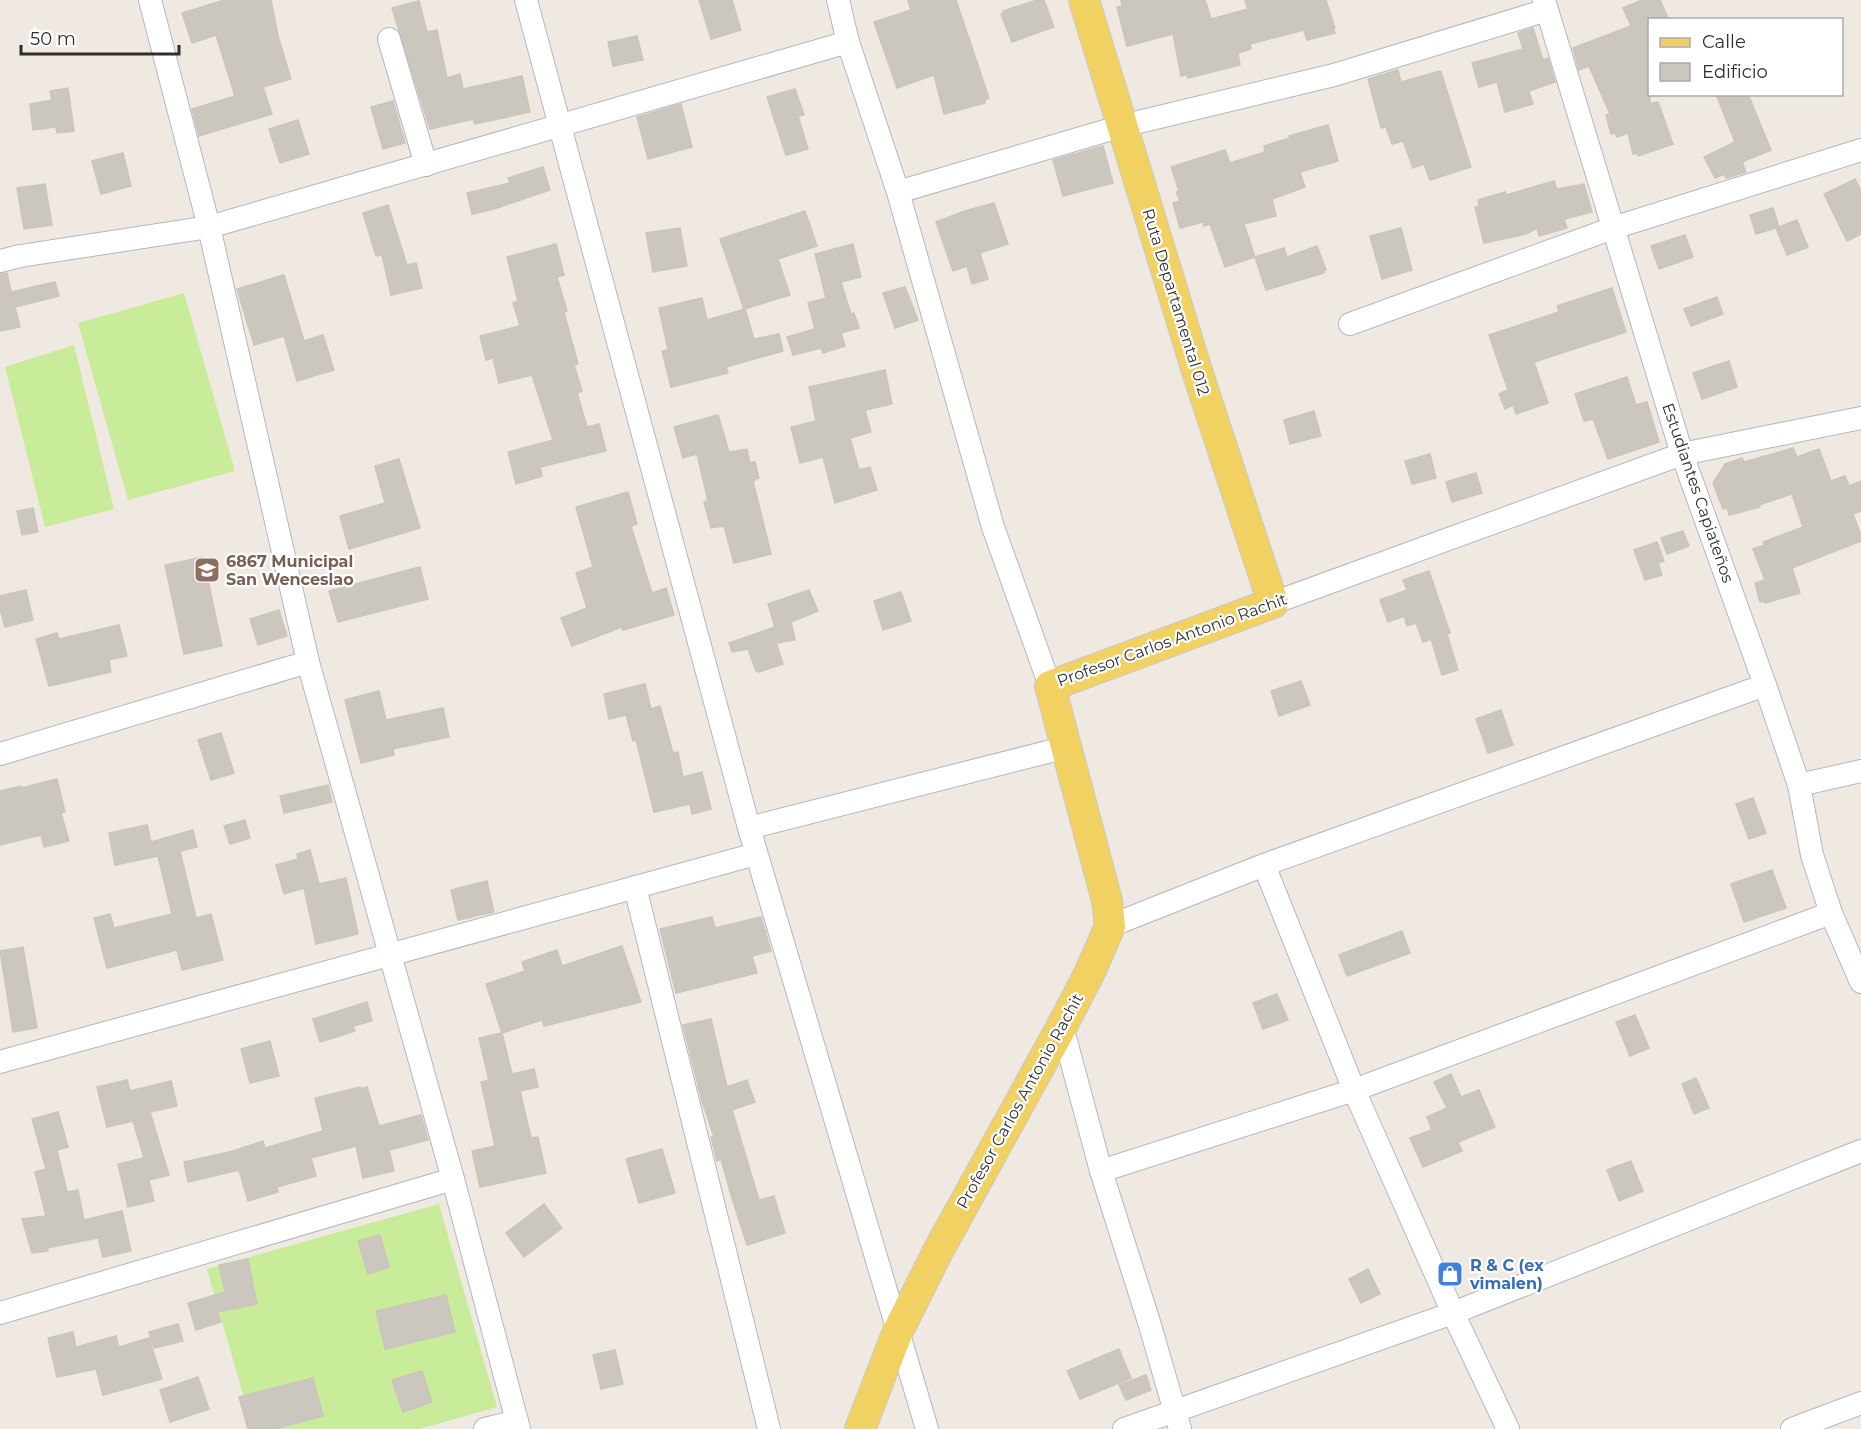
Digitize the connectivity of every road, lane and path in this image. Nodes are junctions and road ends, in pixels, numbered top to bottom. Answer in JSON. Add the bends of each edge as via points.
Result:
{"nodes":[{"id":1,"x":150,"y":0,"type":"edge"},
{"id":2,"x":526,"y":0,"type":"edge"},
{"id":3,"x":838,"y":0,"type":"edge"},
{"id":4,"x":1084,"y":0,"type":"edge"},
{"id":5,"x":1546,"y":5,"type":"edge"},
{"id":6,"x":389,"y":39,"type":"dead end"},
{"id":7,"x":848,"y":42,"type":"junction"},
{"id":8,"x":1122,"y":126,"type":"junction"},
{"id":9,"x":558,"y":127,"type":"junction"},
{"id":10,"x":1861,"y":150,"type":"edge"},
{"id":11,"x":426,"y":165,"type":"junction"},
{"id":12,"x":898,"y":192,"type":"junction"},
{"id":13,"x":209,"y":227,"type":"junction"},
{"id":14,"x":1613,"y":228,"type":"junction"},
{"id":15,"x":0,"y":261,"type":"edge"},
{"id":16,"x":1350,"y":324,"type":"dead end"},
{"id":17,"x":1861,"y":418,"type":"edge"},
{"id":18,"x":1682,"y":454,"type":"junction"},
{"id":19,"x":1273,"y":603,"type":"junction"},
{"id":20,"x":308,"y":662,"type":"junction"},
{"id":21,"x":1765,"y":685,"type":"junction"},
{"id":22,"x":1050,"y":686,"type":"junction"},
{"id":23,"x":1068,"y":747,"type":"junction"},
{"id":24,"x":0,"y":754,"type":"edge"},
{"id":25,"x":1861,"y":771,"type":"edge"},
{"id":26,"x":1799,"y":785,"type":"junction"},
{"id":27,"x":749,"y":828,"type":"junction"},
{"id":28,"x":756,"y":854,"type":"junction"},
{"id":29,"x":1264,"y":865,"type":"junction"},
{"id":30,"x":634,"y":887,"type":"junction"},
{"id":31,"x":1831,"y":913,"type":"junction"},
{"id":32,"x":1110,"y":926,"type":"junction"},
{"id":33,"x":390,"y":955,"type":"junction"},
{"id":34,"x":1861,"y":982,"type":"edge"},
{"id":35,"x":1062,"y":1026,"type":"junction"},
{"id":36,"x":0,"y":1062,"type":"edge"},
{"id":37,"x":1354,"y":1090,"type":"junction"},
{"id":38,"x":1861,"y":1151,"type":"edge"},
{"id":39,"x":1101,"y":1171,"type":"junction"},
{"id":40,"x":453,"y":1179,"type":"junction"},
{"id":41,"x":0,"y":1313,"type":"edge"},
{"id":42,"x":1454,"y":1313,"type":"junction"},
{"id":43,"x":898,"y":1331,"type":"junction"},
{"id":44,"x":1861,"y":1403,"type":"edge"},
{"id":45,"x":1177,"y":1420,"type":"edge"},
{"id":46,"x":518,"y":1425,"type":"edge"},
{"id":47,"x":485,"y":1429,"type":"edge"},
{"id":48,"x":769,"y":1429,"type":"edge"},
{"id":49,"x":860,"y":1429,"type":"edge"},
{"id":50,"x":927,"y":1429,"type":"edge"},
{"id":51,"x":1124,"y":1429,"type":"edge"},
{"id":52,"x":1508,"y":1429,"type":"edge"},
{"id":53,"x":1792,"y":1429,"type":"edge"}],
"edges":[{"from":1,"to":13,"type":"street"},
{"from":2,"to":9,"type":"street"},
{"from":3,"to":7,"type":"street"},
{"from":4,"to":8,"type":"main road","name":"Ruta Departamental 012"},
{"from":5,"to":8,"type":"street","via":[[1334,75]]},
{"from":5,"to":14,"type":"street","name":"Estudiantes Capiateños"},
{"from":6,"to":11,"type":"street"},
{"from":7,"to":9,"type":"street"},
{"from":7,"to":12,"type":"street"},
{"from":8,"to":12,"type":"street"},
{"from":8,"to":19,"type":"main road","name":"Ruta Departamental 012"},
{"from":9,"to":11,"type":"street"},
{"from":9,"to":27,"type":"street"},
{"from":10,"to":14,"type":"street"},
{"from":11,"to":13,"type":"street"},
{"from":12,"to":22,"type":"street","via":[[993,527]]},
{"from":13,"to":15,"type":"street"},
{"from":13,"to":20,"type":"street"},
{"from":14,"to":16,"type":"street"},
{"from":14,"to":18,"type":"street","name":"Estudiantes Capiateños"},
{"from":17,"to":18,"type":"street","name":"Profesor Carlos Antonio Rachit"},
{"from":18,"to":19,"type":"street","name":"Profesor Carlos Antonio Rachit"},
{"from":18,"to":21,"type":"street","name":"Estudiantes Capiateños"},
{"from":19,"to":22,"type":"main road","name":"Profesor Carlos Antonio Rachit"},
{"from":20,"to":24,"type":"street"},
{"from":20,"to":33,"type":"street"},
{"from":21,"to":26,"type":"street","name":"Estudiantes Capiateños"},
{"from":21,"to":29,"type":"street"},
{"from":22,"to":23,"type":"main road","name":"Profesor Carlos Antonio Rachit"},
{"from":23,"to":27,"type":"street"},
{"from":23,"to":32,"type":"main road","name":"Profesor Carlos Antonio Rachit"},
{"from":25,"to":26,"type":"street"},
{"from":26,"to":31,"type":"street","name":"Estudiantes Capiateños","via":[[1812,855]]},
{"from":27,"to":28,"type":"street"},
{"from":28,"to":30,"type":"street"},
{"from":28,"to":43,"type":"street"},
{"from":29,"to":32,"type":"street"},
{"from":29,"to":37,"type":"street"},
{"from":30,"to":33,"type":"street"},
{"from":30,"to":48,"type":"street"},
{"from":31,"to":34,"type":"street","name":"Estudiantes Capiateños"},
{"from":31,"to":37,"type":"street"},
{"from":32,"to":35,"type":"main road","name":"Profesor Carlos Antonio Rachit"},
{"from":33,"to":36,"type":"street"},
{"from":33,"to":40,"type":"street"},
{"from":35,"to":39,"type":"street"},
{"from":35,"to":43,"type":"main road","name":"Profesor Carlos Antonio Rachit"},
{"from":37,"to":39,"type":"street"},
{"from":37,"to":42,"type":"street"},
{"from":38,"to":42,"type":"street"},
{"from":39,"to":45,"type":"street"},
{"from":40,"to":41,"type":"street"},
{"from":40,"to":46,"type":"street"},
{"from":42,"to":45,"type":"street"},
{"from":42,"to":52,"type":"street"},
{"from":43,"to":49,"type":"main road","name":"Profesor Carlos Antonio Rachit"},
{"from":43,"to":50,"type":"street"},
{"from":44,"to":53,"type":"street"},
{"from":45,"to":51,"type":"street"},
{"from":46,"to":47,"type":"street"}]}
